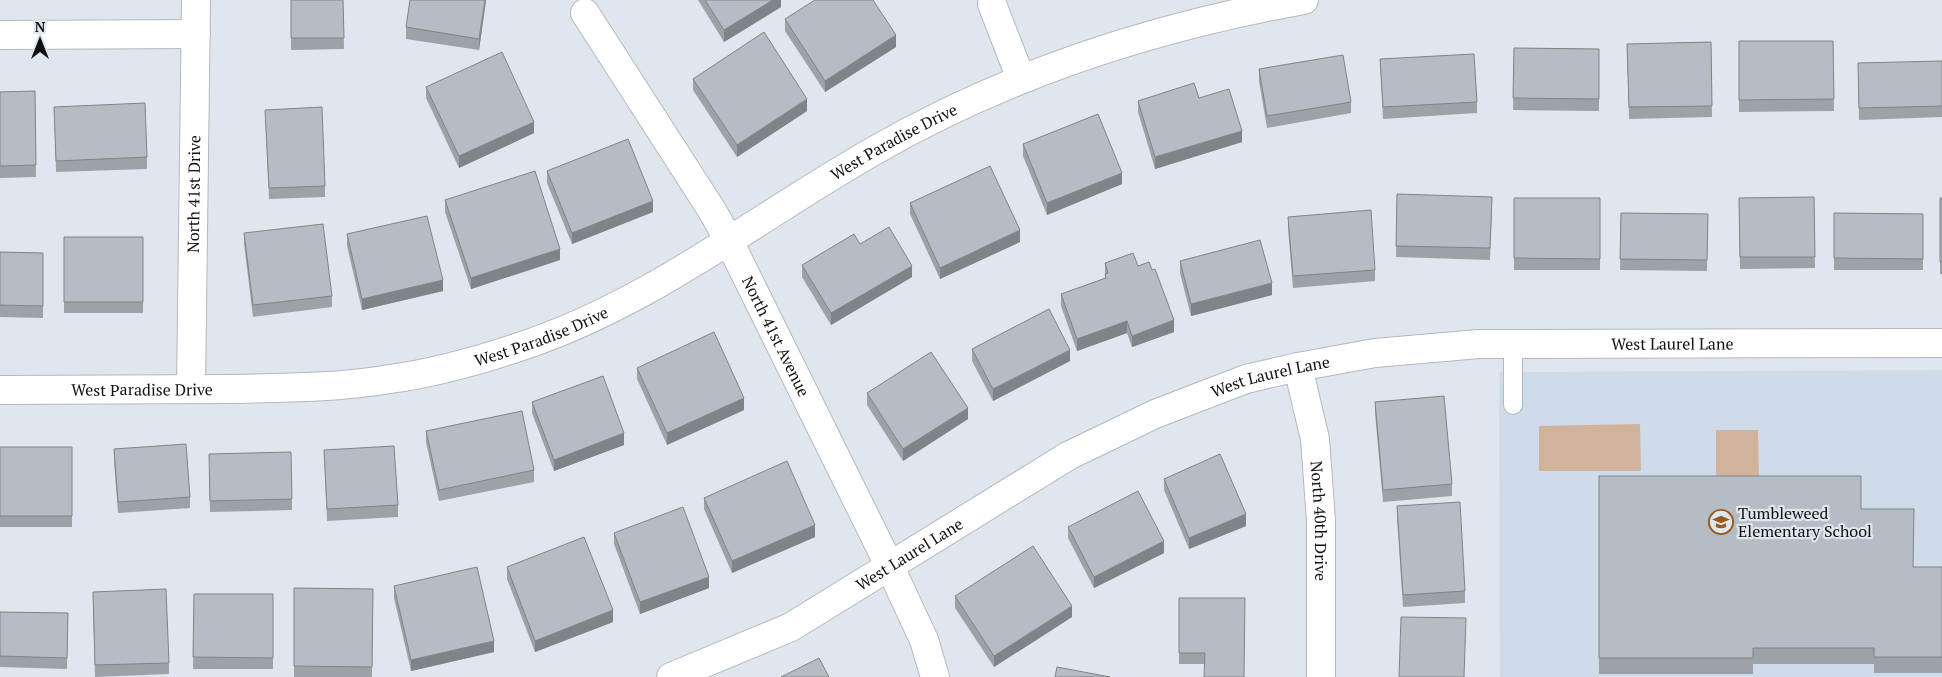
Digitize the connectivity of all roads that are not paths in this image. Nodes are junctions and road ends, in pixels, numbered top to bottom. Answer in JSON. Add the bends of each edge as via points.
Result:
{"nodes":[{"id":1,"x":196,"y":0,"type":"edge"},
{"id":2,"x":1304,"y":0,"type":"edge"},
{"id":3,"x":992,"y":4,"type":"dead end"},
{"id":4,"x":585,"y":13,"type":"dead end"},
{"id":5,"x":196,"y":34,"type":"junction"},
{"id":6,"x":0,"y":35,"type":"edge"},
{"id":7,"x":1021,"y":79,"type":"junction"},
{"id":8,"x":729,"y":241,"type":"junction"},
{"id":9,"x":1942,"y":343,"type":"edge"},
{"id":10,"x":1513,"y":344,"type":"junction"},
{"id":11,"x":1298,"y":367,"type":"junction"},
{"id":12,"x":191,"y":389,"type":"junction"},
{"id":13,"x":0,"y":390,"type":"edge"},
{"id":14,"x":1513,"y":405,"type":"dead end"},
{"id":15,"x":890,"y":567,"type":"junction"},
{"id":16,"x":671,"y":677,"type":"edge"},
{"id":17,"x":935,"y":677,"type":"edge"},
{"id":18,"x":1321,"y":677,"type":"edge"}],
"edges":[{"from":1,"to":5,"type":"street","name":"North 41st Drive"},
{"from":2,"to":7,"type":"street","name":"West Paradise Drive","via":[[1168,29]]},
{"from":3,"to":7,"type":"street"},
{"from":4,"to":8,"type":"street","name":"North 41st Avenue"},
{"from":5,"to":6,"type":"street"},
{"from":5,"to":12,"type":"street","name":"North 41st Drive"},
{"from":7,"to":8,"type":"street","name":"West Paradise Drive","via":[[952,108],[889,142]]},
{"from":8,"to":12,"type":"street","name":"West Paradise Drive","via":[[597,317],[474,361],[352,384]]},
{"from":8,"to":15,"type":"street","name":"North 41st Avenue"},
{"from":9,"to":10,"type":"street","name":"West Laurel Lane"},
{"from":10,"to":11,"type":"street","name":"West Laurel Lane","via":[[1375,353]]},
{"from":10,"to":14,"type":"lane"},
{"from":11,"to":15,"type":"street","name":"West Laurel Lane","via":[[1246,379],[1173,407],[1068,456]]},
{"from":11,"to":18,"type":"street","name":"North 40th Drive","via":[[1315,439],[1321,521]]},
{"from":12,"to":13,"type":"street","name":"West Paradise Drive"},
{"from":15,"to":16,"type":"street","name":"West Laurel Lane","via":[[791,627]]},
{"from":15,"to":17,"type":"street","name":"North 41st Avenue","via":[[924,640]]}]}
